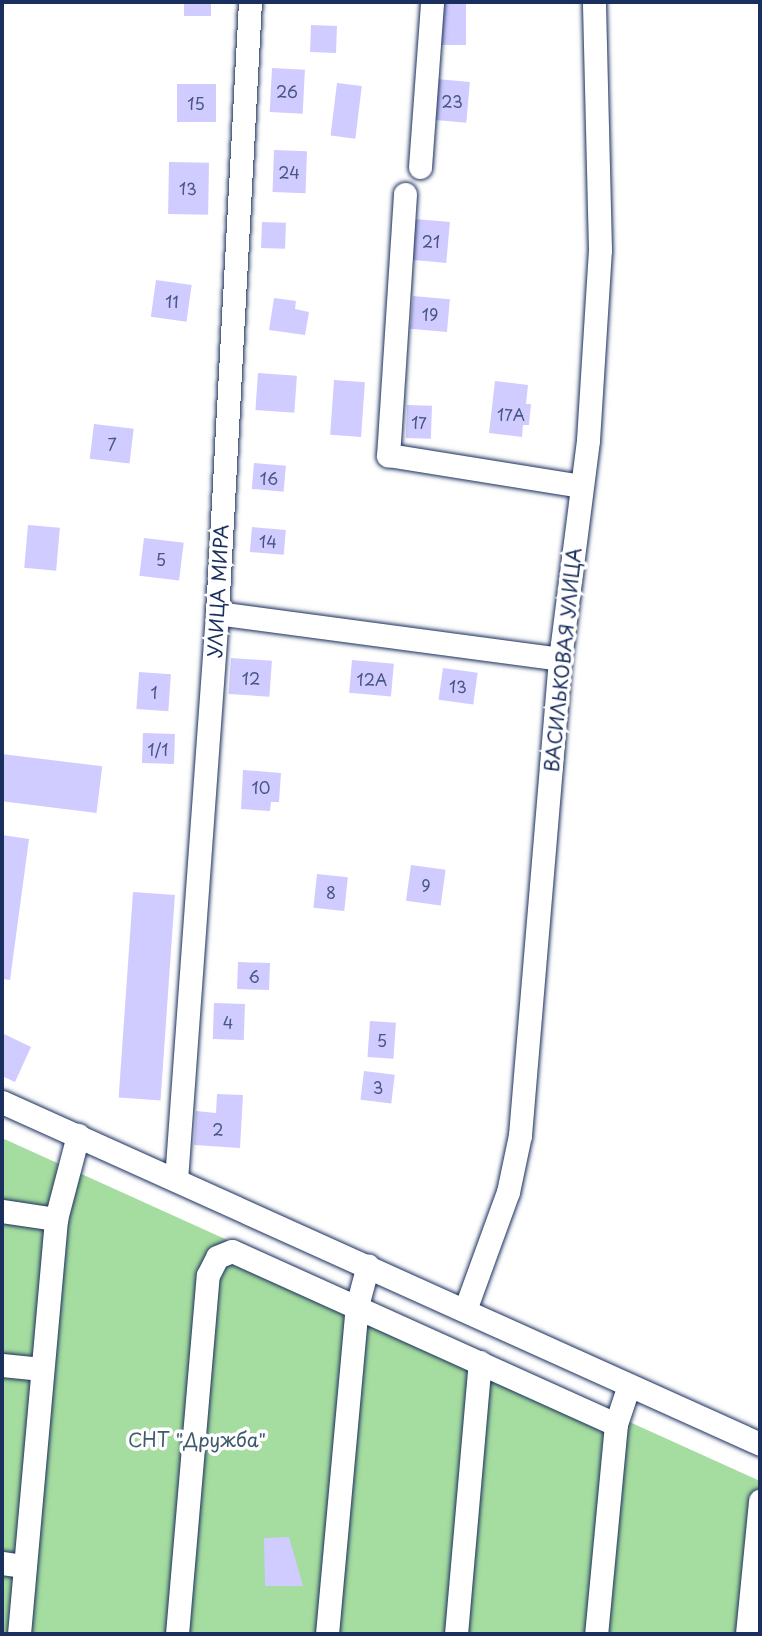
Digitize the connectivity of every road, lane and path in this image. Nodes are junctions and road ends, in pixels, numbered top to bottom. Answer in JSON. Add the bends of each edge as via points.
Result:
{"nodes":[{"id":1,"x":250,"y":2,"type":"edge"},
{"id":2,"x":432,"y":2,"type":"edge"},
{"id":3,"x":594,"y":2,"type":"edge"},
{"id":4,"x":420,"y":167,"type":"dead end"},
{"id":5,"x":405,"y":194,"type":"dead end"},
{"id":6,"x":582,"y":486,"type":"junction"},
{"id":7,"x":217,"y":613,"type":"junction"},
{"id":8,"x":560,"y":659,"type":"junction"},
{"id":9,"x":2,"y":1102,"type":"edge"},
{"id":10,"x":78,"y":1135,"type":"junction"},
{"id":11,"x":176,"y":1180,"type":"junction"},
{"id":12,"x":2,"y":1212,"type":"edge"},
{"id":13,"x":56,"y":1219,"type":"junction"},
{"id":14,"x":368,"y":1265,"type":"junction"},
{"id":15,"x":357,"y":1306,"type":"junction"},
{"id":16,"x":466,"y":1310,"type":"junction"},
{"id":17,"x":480,"y":1362,"type":"junction"},
{"id":18,"x":2,"y":1365,"type":"edge"},
{"id":19,"x":42,"y":1369,"type":"junction"},
{"id":20,"x":629,"y":1385,"type":"junction"},
{"id":21,"x":616,"y":1424,"type":"junction"},
{"id":22,"x":760,"y":1444,"type":"edge"},
{"id":23,"x":760,"y":1501,"type":"edge"},
{"id":24,"x":13,"y":1565,"type":"edge"},
{"id":25,"x":19,"y":1634,"type":"edge"},
{"id":26,"x":177,"y":1634,"type":"edge"},
{"id":27,"x":327,"y":1634,"type":"edge"},
{"id":28,"x":456,"y":1634,"type":"edge"},
{"id":29,"x":596,"y":1634,"type":"edge"},
{"id":30,"x":747,"y":1634,"type":"edge"}],
"edges":[{"from":1,"to":7,"type":"street","name":"УЛИЦА МИРА"},
{"from":2,"to":4,"type":"street"},
{"from":3,"to":6,"type":"street","name":"ВАСИЛЬКОВАЯ УЛИЦА","via":[[600,250]]},
{"from":5,"to":6,"type":"street","via":[[388,455]]},
{"from":6,"to":8,"type":"street","name":"ВАСИЛЬКОВАЯ УЛИЦА"},
{"from":7,"to":8,"type":"street"},
{"from":7,"to":11,"type":"street","name":"УЛИЦА МИРА"},
{"from":8,"to":16,"type":"street","name":"ВАСИЛЬКОВАЯ УЛИЦА","via":[[520,1135],[508,1192]]},
{"from":9,"to":10,"type":"street"},
{"from":10,"to":11,"type":"street"},
{"from":10,"to":13,"type":"street"},
{"from":11,"to":14,"type":"street"},
{"from":12,"to":13,"type":"street"},
{"from":13,"to":19,"type":"street"},
{"from":14,"to":15,"type":"street"},
{"from":14,"to":16,"type":"street"},
{"from":15,"to":17,"type":"street"},
{"from":15,"to":26,"type":"street","via":[[232,1251],[217,1256],[208,1275]]},
{"from":15,"to":27,"type":"street"},
{"from":16,"to":20,"type":"street"},
{"from":17,"to":21,"type":"street"},
{"from":17,"to":28,"type":"street"},
{"from":18,"to":19,"type":"street"},
{"from":19,"to":24,"type":"street"},
{"from":20,"to":21,"type":"street"},
{"from":20,"to":22,"type":"street"},
{"from":21,"to":29,"type":"street"},
{"from":23,"to":30,"type":"street"},
{"from":24,"to":25,"type":"street"}]}
